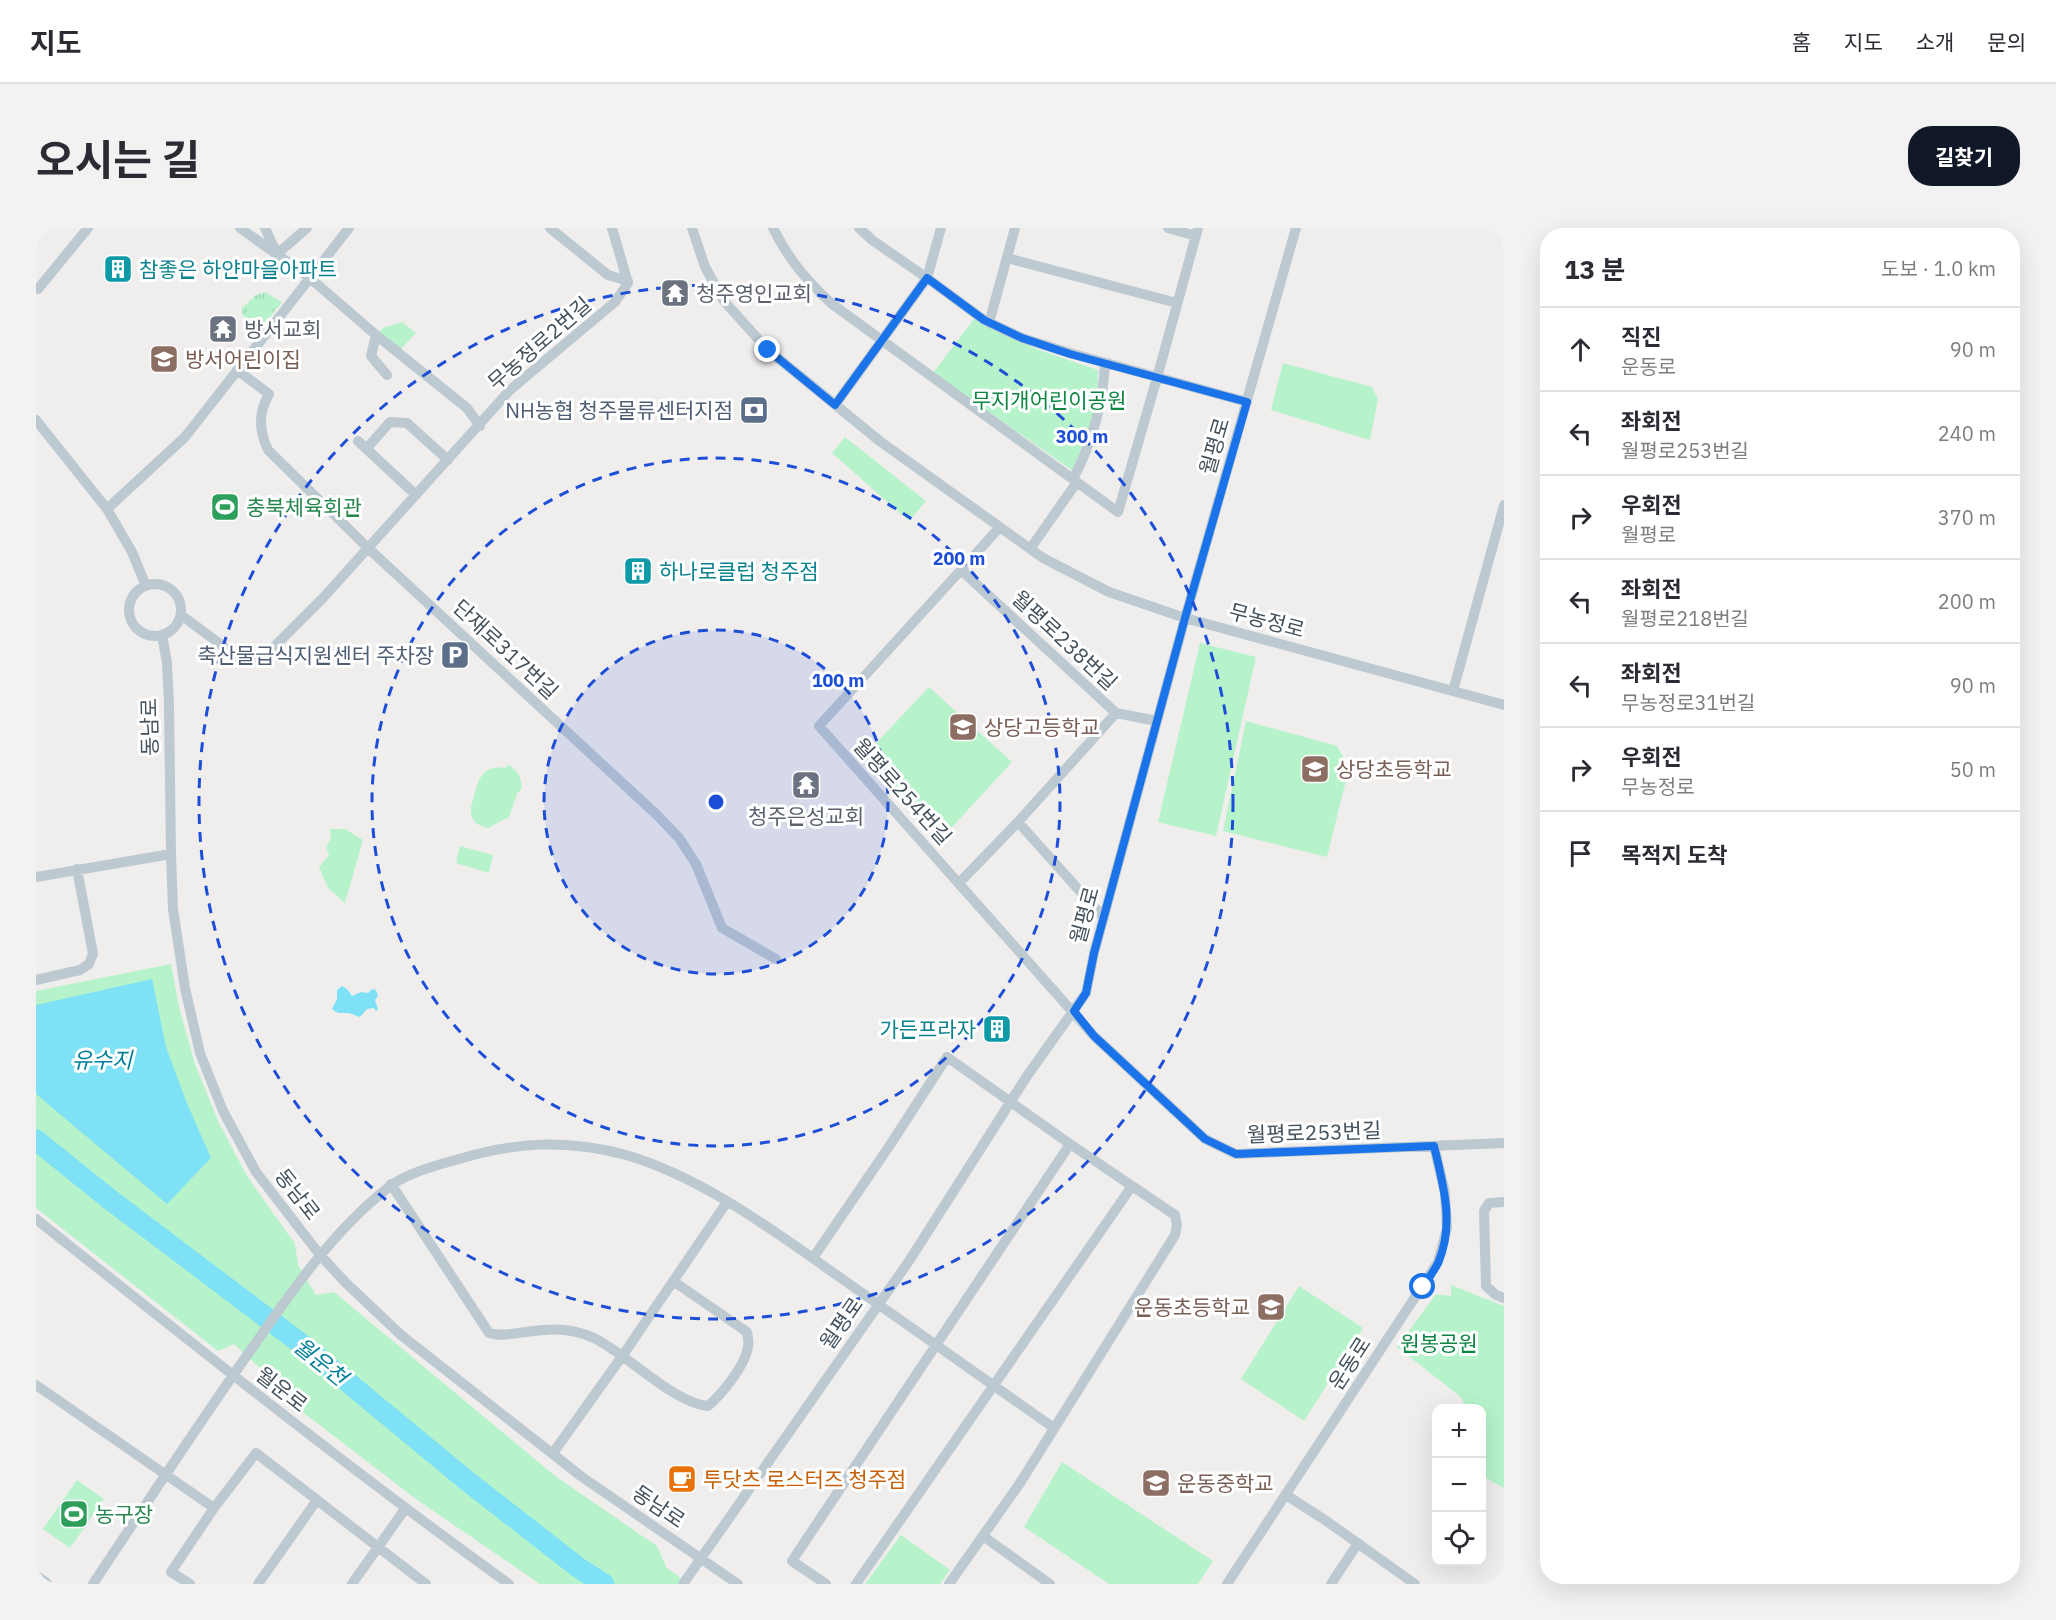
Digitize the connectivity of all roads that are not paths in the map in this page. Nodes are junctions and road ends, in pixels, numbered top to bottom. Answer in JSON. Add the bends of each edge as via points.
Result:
{"nodes":[{"id":1,"x":88,"y":228,"type":"edge"},
{"id":2,"x":240,"y":228,"type":"edge"},
{"id":3,"x":265,"y":228,"type":"edge"},
{"id":4,"x":307,"y":228,"type":"edge"},
{"id":5,"x":349,"y":228,"type":"edge"},
{"id":6,"x":550,"y":228,"type":"edge"},
{"id":7,"x":612,"y":228,"type":"edge"},
{"id":8,"x":692,"y":228,"type":"edge"},
{"id":9,"x":773,"y":228,"type":"edge"},
{"id":10,"x":859,"y":228,"type":"edge"},
{"id":11,"x":941,"y":228,"type":"edge"},
{"id":12,"x":1015,"y":228,"type":"edge"},
{"id":13,"x":1168,"y":228,"type":"edge"},
{"id":14,"x":1296,"y":228,"type":"edge"},
{"id":15,"x":1197,"y":232,"type":"edge"},
{"id":16,"x":277,"y":254,"type":"junction"},
{"id":17,"x":1008,"y":258,"type":"junction"},
{"id":18,"x":310,"y":278,"type":"junction"},
{"id":19,"x":927,"y":278,"type":"junction"},
{"id":20,"x":628,"y":281,"type":"junction"},
{"id":21,"x":38,"y":289,"type":"dead end"},
{"id":22,"x":1177,"y":303,"type":"junction"},
{"id":23,"x":989,"y":323,"type":"junction"},
{"id":24,"x":376,"y":335,"type":"junction"},
{"id":25,"x":882,"y":339,"type":"junction"},
{"id":26,"x":1105,"y":363,"type":"junction"},
{"id":27,"x":237,"y":370,"type":"junction"},
{"id":28,"x":387,"y":375,"type":"dead end"},
{"id":29,"x":1157,"y":378,"type":"junction"},
{"id":30,"x":1247,"y":402,"type":"junction"},
{"id":31,"x":835,"y":405,"type":"junction"},
{"id":32,"x":36,"y":420,"type":"edge"},
{"id":33,"x":480,"y":426,"type":"junction"},
{"id":34,"x":358,"y":441,"type":"dead end"},
{"id":35,"x":368,"y":448,"type":"junction"},
{"id":36,"x":448,"y":460,"type":"junction"},
{"id":37,"x":1075,"y":481,"type":"junction"},
{"id":38,"x":416,"y":495,"type":"junction"},
{"id":39,"x":1504,"y":505,"type":"edge"},
{"id":40,"x":107,"y":509,"type":"junction"},
{"id":41,"x":1000,"y":527,"type":"junction"},
{"id":42,"x":368,"y":548,"type":"junction"},
{"id":43,"x":1030,"y":549,"type":"junction"},
{"id":44,"x":961,"y":570,"type":"junction"},
{"id":45,"x":146,"y":586,"type":"junction"},
{"id":46,"x":181,"y":615,"type":"junction"},
{"id":47,"x":1185,"y":618,"type":"junction"},
{"id":48,"x":162,"y":635,"type":"junction"},
{"id":49,"x":1453,"y":691,"type":"junction"},
{"id":50,"x":1504,"y":705,"type":"edge"},
{"id":51,"x":1116,"y":714,"type":"junction"},
{"id":52,"x":1157,"y":721,"type":"junction"},
{"id":53,"x":1018,"y":822,"type":"junction"},
{"id":54,"x":171,"y":854,"type":"junction"},
{"id":55,"x":77,"y":869,"type":"junction"},
{"id":56,"x":36,"y":877,"type":"edge"},
{"id":57,"x":959,"y":883,"type":"junction"},
{"id":58,"x":1104,"y":918,"type":"junction"},
{"id":59,"x":776,"y":959,"type":"dead end"},
{"id":60,"x":36,"y":980,"type":"edge"},
{"id":61,"x":1074,"y":1011,"type":"junction"},
{"id":62,"x":1010,"y":1102,"type":"junction"},
{"id":63,"x":1504,"y":1143,"type":"edge"},
{"id":64,"x":1070,"y":1144,"type":"junction"},
{"id":65,"x":1434,"y":1146,"type":"junction"},
{"id":66,"x":392,"y":1184,"type":"junction"},
{"id":67,"x":1132,"y":1186,"type":"junction"},
{"id":68,"x":727,"y":1202,"type":"junction"},
{"id":69,"x":1504,"y":1202,"type":"edge"},
{"id":70,"x":36,"y":1219,"type":"edge"},
{"id":71,"x":320,"y":1255,"type":"junction"},
{"id":72,"x":813,"y":1258,"type":"junction"},
{"id":73,"x":674,"y":1281,"type":"junction"},
{"id":74,"x":1504,"y":1298,"type":"edge"},
{"id":75,"x":878,"y":1304,"type":"junction"},
{"id":76,"x":936,"y":1345,"type":"junction"},
{"id":77,"x":623,"y":1355,"type":"junction"},
{"id":78,"x":232,"y":1375,"type":"junction"},
{"id":79,"x":36,"y":1385,"type":"edge"},
{"id":80,"x":994,"y":1385,"type":"junction"},
{"id":81,"x":1054,"y":1428,"type":"junction"},
{"id":82,"x":553,"y":1454,"type":"junction"},
{"id":83,"x":166,"y":1475,"type":"junction"},
{"id":84,"x":1286,"y":1495,"type":"junction"},
{"id":85,"x":317,"y":1500,"type":"junction"},
{"id":86,"x":214,"y":1508,"type":"junction"},
{"id":87,"x":405,"y":1509,"type":"junction"},
{"id":88,"x":982,"y":1536,"type":"junction"},
{"id":89,"x":1358,"y":1544,"type":"junction"},
{"id":90,"x":377,"y":1547,"type":"junction"},
{"id":91,"x":702,"y":1558,"type":"junction"},
{"id":92,"x":36,"y":1578,"type":"edge"},
{"id":93,"x":45,"y":1584,"type":"edge"},
{"id":94,"x":93,"y":1584,"type":"edge"},
{"id":95,"x":190,"y":1584,"type":"edge"},
{"id":96,"x":258,"y":1584,"type":"edge"},
{"id":97,"x":352,"y":1584,"type":"edge"},
{"id":98,"x":426,"y":1584,"type":"edge"},
{"id":99,"x":509,"y":1584,"type":"edge"},
{"id":100,"x":683,"y":1584,"type":"edge"},
{"id":101,"x":738,"y":1584,"type":"edge"},
{"id":102,"x":826,"y":1584,"type":"edge"},
{"id":103,"x":856,"y":1584,"type":"edge"},
{"id":104,"x":949,"y":1584,"type":"edge"},
{"id":105,"x":1050,"y":1584,"type":"edge"},
{"id":106,"x":1227,"y":1584,"type":"edge"},
{"id":107,"x":1331,"y":1584,"type":"edge"},
{"id":108,"x":1415,"y":1584,"type":"edge"}],
"edges":[{"from":1,"to":21,"type":"street"},
{"from":2,"to":16,"type":"street"},
{"from":3,"to":16,"type":"street"},
{"from":4,"to":16,"type":"street"},
{"from":5,"to":18,"type":"street"},
{"from":6,"to":20,"type":"street","name":"무농정로2번길","via":[[608,275]]},
{"from":7,"to":20,"type":"street"},
{"from":8,"to":31,"type":"street","name":"무농정로","via":[[705,267],[724,301],[768,350]]},
{"from":9,"to":25,"type":"street","via":[[802,275],[832,304]]},
{"from":10,"to":19,"type":"street"},
{"from":11,"to":19,"type":"street"},
{"from":12,"to":17,"type":"street"},
{"from":13,"to":15,"type":"street"},
{"from":14,"to":30,"type":"street","name":"월평로"},
{"from":15,"to":22,"type":"street"},
{"from":16,"to":18,"type":"street"},
{"from":17,"to":22,"type":"street"},
{"from":17,"to":23,"type":"street"},
{"from":18,"to":24,"type":"street"},
{"from":18,"to":27,"type":"street"},
{"from":19,"to":23,"type":"street"},
{"from":19,"to":25,"type":"street"},
{"from":20,"to":33,"type":"street","name":"무농정로2번길","via":[[615,302],[510,390]]},
{"from":22,"to":29,"type":"street"},
{"from":23,"to":26,"type":"street","via":[[1022,338]]},
{"from":24,"to":28,"type":"street","via":[[371,356]]},
{"from":24,"to":33,"type":"street","via":[[467,408]]},
{"from":25,"to":31,"type":"street"},
{"from":25,"to":37,"type":"street"},
{"from":26,"to":29,"type":"street"},
{"from":26,"to":37,"type":"street","via":[[1096,423]]},
{"from":27,"to":40,"type":"street","via":[[185,437]]},
{"from":27,"to":42,"type":"street","name":"단재로317번길","via":[[268,394],[261,413],[261,433],[268,450]]},
{"from":29,"to":30,"type":"street"},
{"from":29,"to":37,"type":"street","via":[[1118,512]]},
{"from":30,"to":47,"type":"street","name":"월평로"},
{"from":31,"to":41,"type":"street","name":"무농정로"},
{"from":32,"to":40,"type":"street"},
{"from":33,"to":36,"type":"street","name":"무농정로2번길"},
{"from":34,"to":35,"type":"street"},
{"from":35,"to":36,"type":"street","via":[[390,422],[407,423]]},
{"from":35,"to":38,"type":"street"},
{"from":36,"to":38,"type":"street","name":"무농정로2번길"},
{"from":37,"to":43,"type":"street"},
{"from":38,"to":42,"type":"street","name":"무농정로2번길"},
{"from":39,"to":49,"type":"street"},
{"from":40,"to":45,"type":"street"},
{"from":41,"to":43,"type":"street","name":"무농정로"},
{"from":41,"to":44,"type":"street"},
{"from":42,"to":46,"type":"street","via":[[262,658],[238,658]]},
{"from":42,"to":59,"type":"street","name":"단재로317번길","via":[[657,815],[696,864],[722,928]]},
{"from":43,"to":47,"type":"street","name":"무농정로","via":[[1109,592]]},
{"from":44,"to":51,"type":"street","name":"월평로238번길"},
{"from":44,"to":57,"type":"street","name":"월평로254번길","via":[[819,726]]},
{"from":45,"to":46,"type":"street","via":[[159,584],[174,592]]},
{"from":45,"to":48,"type":"street","via":[[130,601],[130,618],[140,632]]},
{"from":46,"to":48,"type":"street","via":[[173,630]]},
{"from":47,"to":49,"type":"street","name":"무농정로"},
{"from":47,"to":52,"type":"street","name":"월평로"},
{"from":48,"to":54,"type":"street","name":"동남로","via":[[169,705]]},
{"from":49,"to":50,"type":"street","name":"무농정로"},
{"from":51,"to":52,"type":"street","name":"월평로238번길"},
{"from":51,"to":53,"type":"street","name":"월평로238번길"},
{"from":52,"to":58,"type":"street","name":"월평로"},
{"from":53,"to":57,"type":"street"},
{"from":53,"to":58,"type":"street"},
{"from":54,"to":55,"type":"street"},
{"from":54,"to":71,"type":"street","name":"동남로","via":[[173,909],[184,988],[200,1053],[223,1111],[256,1172]]},
{"from":55,"to":56,"type":"street"},
{"from":55,"to":60,"type":"street","via":[[93,954],[89,964],[80,970]]},
{"from":57,"to":61,"type":"street","name":"월평로254번길"},
{"from":58,"to":61,"type":"street","name":"월평로","via":[[1086,993]]},
{"from":61,"to":62,"type":"street","name":"월평로"},
{"from":61,"to":65,"type":"street","name":"월평로253번길","via":[[1094,1036],[1205,1139],[1236,1154]]},
{"from":62,"to":64,"type":"street"},
{"from":62,"to":72,"type":"street","via":[[947,1057]]},
{"from":62,"to":75,"type":"street","name":"월평로"},
{"from":63,"to":65,"type":"street","name":"월평로253번길"},
{"from":64,"to":67,"type":"street"},
{"from":64,"to":76,"type":"street"},
{"from":65,"to":84,"type":"street","name":"운동로","via":[[1445,1193],[1447,1228],[1438,1262]]},
{"from":66,"to":68,"type":"street","via":[[479,1153],[511,1146],[569,1145],[625,1155],[663,1168]]},
{"from":66,"to":71,"type":"street"},
{"from":66,"to":77,"type":"street","via":[[489,1333],[497,1336],[563,1329],[592,1337]]},
{"from":67,"to":80,"type":"street"},
{"from":67,"to":81,"type":"street","via":[[1174,1215],[1175,1235]]},
{"from":68,"to":72,"type":"street"},
{"from":68,"to":73,"type":"street"},
{"from":69,"to":74,"type":"street","via":[[1489,1203],[1484,1212],[1486,1286]]},
{"from":70,"to":78,"type":"street","name":"월운로"},
{"from":71,"to":78,"type":"street"},
{"from":71,"to":82,"type":"street","name":"동남로","via":[[401,1335]]},
{"from":72,"to":75,"type":"street"},
{"from":73,"to":77,"type":"street"},
{"from":73,"to":77,"type":"street","via":[[747,1332],[746,1356],[720,1396],[708,1406],[696,1406]]},
{"from":75,"to":76,"type":"street"},
{"from":75,"to":91,"type":"street","name":"월평로"},
{"from":76,"to":80,"type":"street"},
{"from":76,"to":102,"type":"street","via":[[792,1561]]},
{"from":77,"to":82,"type":"street"},
{"from":78,"to":83,"type":"street"},
{"from":78,"to":87,"type":"street","name":"월운로"},
{"from":79,"to":83,"type":"street"},
{"from":80,"to":81,"type":"street"},
{"from":80,"to":103,"type":"street"},
{"from":81,"to":88,"type":"street"},
{"from":82,"to":91,"type":"street","name":"동남로"},
{"from":83,"to":86,"type":"street"},
{"from":83,"to":94,"type":"street"},
{"from":84,"to":89,"type":"street"},
{"from":84,"to":106,"type":"street","name":"운동로"},
{"from":85,"to":86,"type":"street","via":[[256,1453]]},
{"from":85,"to":90,"type":"street"},
{"from":85,"to":96,"type":"street"},
{"from":86,"to":95,"type":"street","via":[[171,1572]]},
{"from":87,"to":90,"type":"street"},
{"from":87,"to":99,"type":"street","name":"월운로"},
{"from":88,"to":104,"type":"street"},
{"from":88,"to":105,"type":"street"},
{"from":89,"to":107,"type":"street"},
{"from":89,"to":108,"type":"street"},
{"from":90,"to":97,"type":"street"},
{"from":90,"to":98,"type":"street"},
{"from":91,"to":100,"type":"street","name":"월평로"},
{"from":91,"to":101,"type":"street","name":"동남로"},
{"from":92,"to":93,"type":"street"}]}
